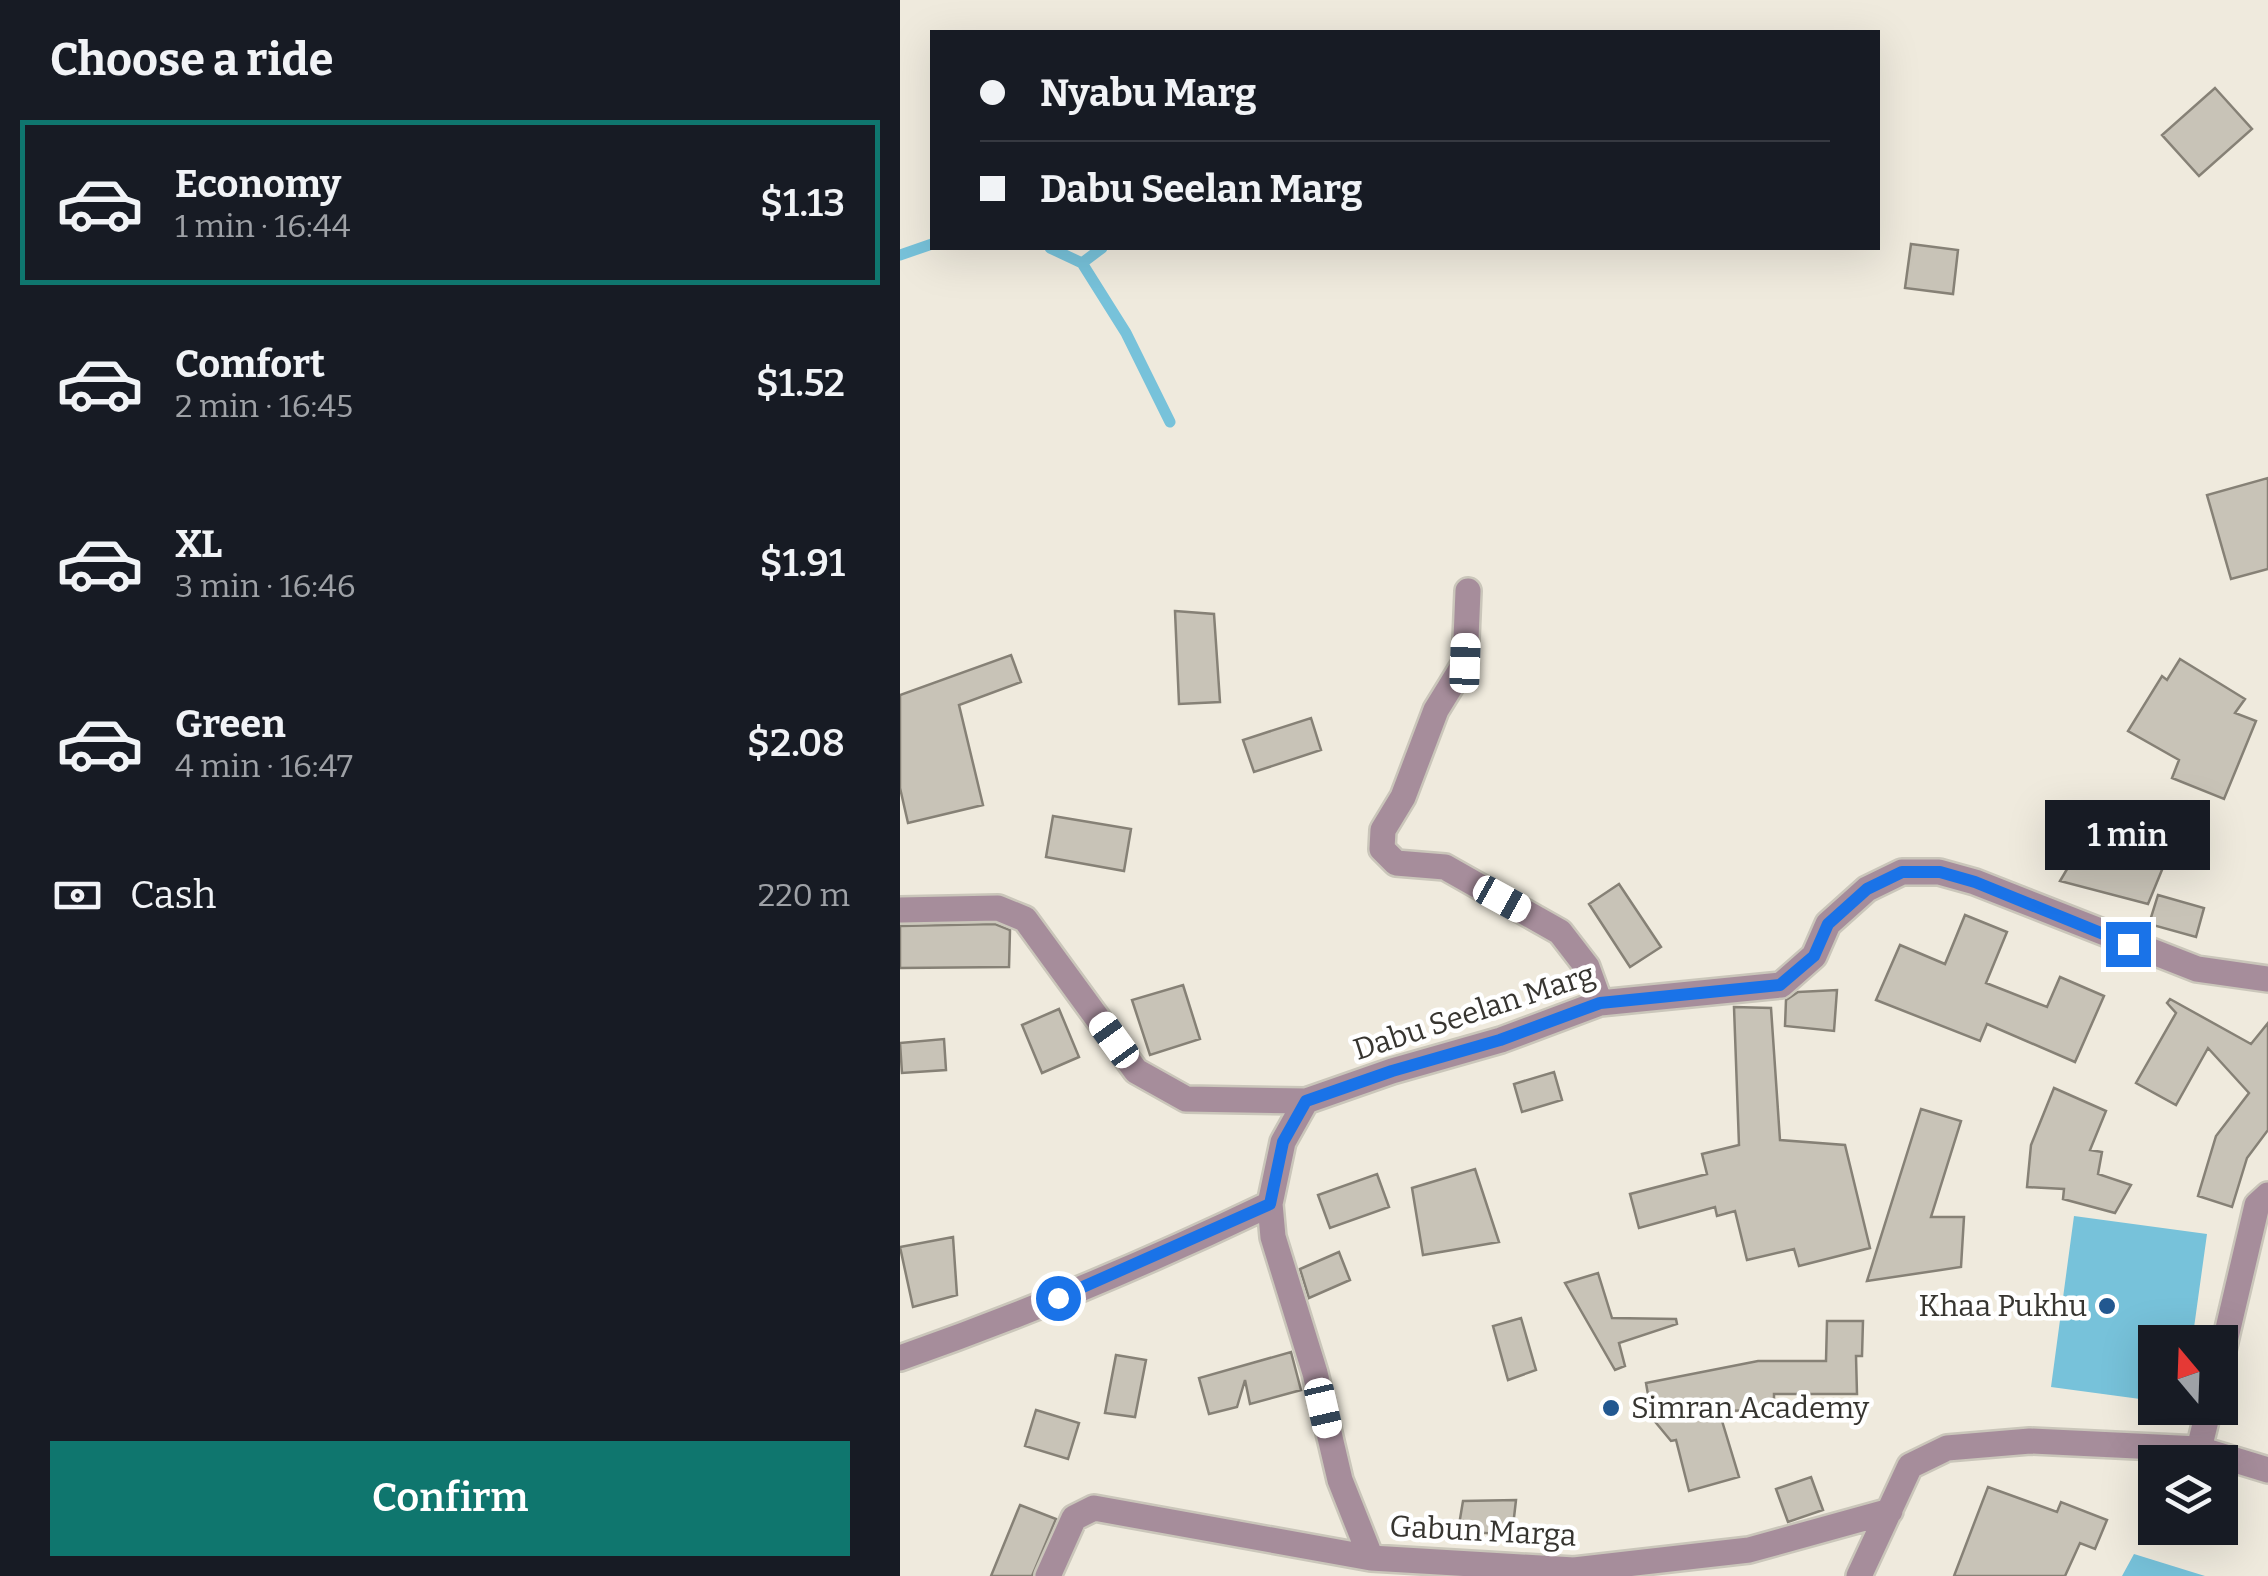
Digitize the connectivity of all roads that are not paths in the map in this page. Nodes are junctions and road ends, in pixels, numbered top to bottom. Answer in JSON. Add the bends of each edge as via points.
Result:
{"nodes":[{"id":1,"x":1468,"y":591,"type":"dead end"},
{"id":2,"x":900,"y":910,"type":"edge"},
{"id":3,"x":2268,"y":979,"type":"edge"},
{"id":4,"x":1600,"y":1003,"type":"junction"},
{"id":5,"x":1306,"y":1101,"type":"junction"},
{"id":6,"x":2268,"y":1195,"type":"edge"},
{"id":7,"x":1270,"y":1204,"type":"junction"},
{"id":8,"x":2229,"y":1325,"type":"edge"},
{"id":9,"x":900,"y":1358,"type":"edge"},
{"id":10,"x":2138,"y":1447,"type":"edge"},
{"id":11,"x":2238,"y":1461,"type":"edge"},
{"id":12,"x":2268,"y":1470,"type":"edge"},
{"id":13,"x":1890,"y":1511,"type":"junction"},
{"id":14,"x":1370,"y":1558,"type":"junction"},
{"id":15,"x":1048,"y":1576,"type":"edge"},
{"id":16,"x":1859,"y":1576,"type":"edge"}],
"edges":[{"from":1,"to":4,"type":"street","via":[[1465,663],[1436,710],[1404,797],[1383,830],[1382,849],[1396,863],[1445,866],[1560,932],[1587,967]]},
{"from":2,"to":5,"type":"street","name":"Dabu Seelan Marg","via":[[998,908],[1025,918],[1136,1070],[1186,1098]]},
{"from":3,"to":4,"type":"street","name":"Dabu Seelan Marg","via":[[2197,969],[1975,882],[1940,872],[1902,872],[1867,889],[1828,924],[1814,956],[1780,985]]},
{"from":4,"to":5,"type":"street","name":"Dabu Seelan Marg"},
{"from":5,"to":7,"type":"street","via":[[1283,1142]]},
{"from":6,"to":8,"type":"street","via":[[2258,1206]]},
{"from":7,"to":9,"type":"street","via":[[997,1324]]},
{"from":7,"to":14,"type":"street","via":[[1273,1237],[1340,1480]]},
{"from":10,"to":13,"type":"street","via":[[2030,1441],[1947,1448],[1910,1466]]},
{"from":11,"to":12,"type":"street"},
{"from":13,"to":14,"type":"street","name":"Gabun Marga","via":[[1749,1550],[1574,1570]]},
{"from":13,"to":16,"type":"street"},
{"from":14,"to":15,"type":"street","name":"Gabun Marga","via":[[1094,1508],[1074,1518]]}]}
